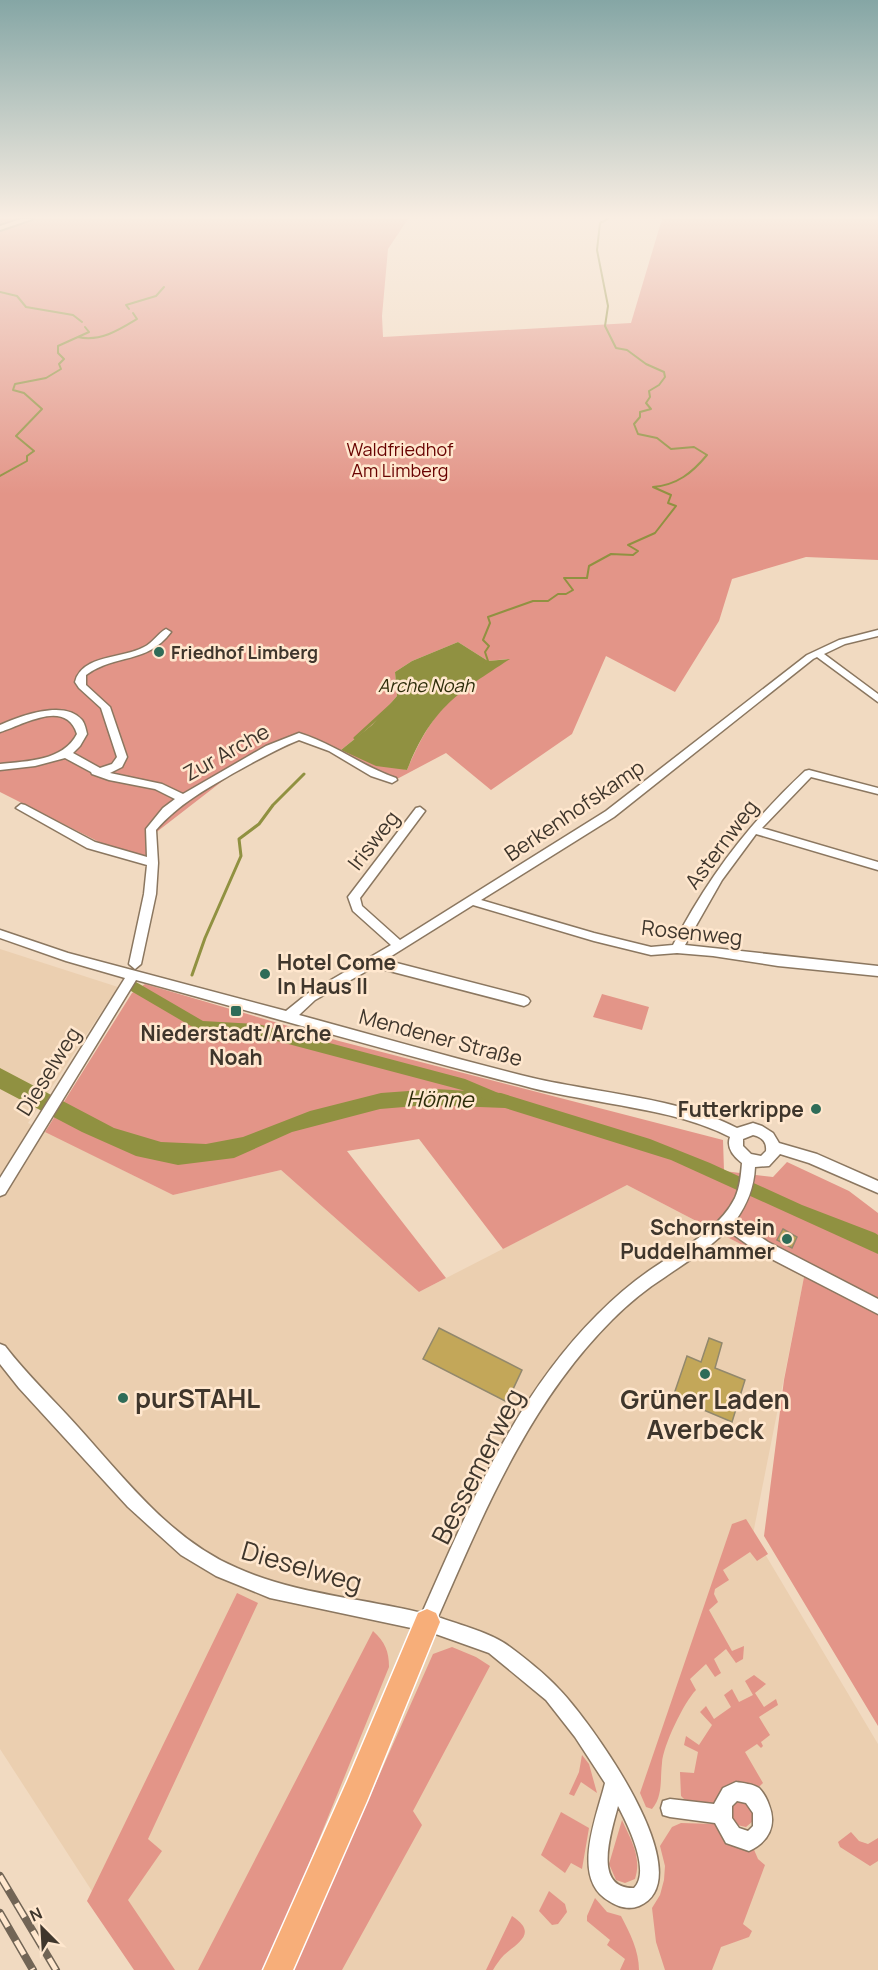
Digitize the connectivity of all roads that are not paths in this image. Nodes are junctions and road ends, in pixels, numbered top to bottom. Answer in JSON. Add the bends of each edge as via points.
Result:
{"nodes":[{"id":1,"x":166,"y":633,"type":"dead end"},
{"id":2,"x":878,"y":633,"type":"edge"},
{"id":3,"x":818,"y":653,"type":"junction"},
{"id":4,"x":878,"y":699,"type":"edge"},
{"id":5,"x":0,"y":729,"type":"edge"},
{"id":6,"x":64,"y":753,"type":"junction"},
{"id":7,"x":0,"y":767,"type":"edge"},
{"id":8,"x":96,"y":772,"type":"junction"},
{"id":9,"x":392,"y":780,"type":"dead end"},
{"id":10,"x":878,"y":791,"type":"edge"},
{"id":11,"x":183,"y":798,"type":"junction"},
{"id":12,"x":21,"y":808,"type":"dead end"},
{"id":13,"x":420,"y":811,"type":"dead end"},
{"id":14,"x":756,"y":830,"type":"junction"},
{"id":15,"x":153,"y":863,"type":"junction"},
{"id":16,"x":878,"y":866,"type":"edge"},
{"id":17,"x":472,"y":900,"type":"junction"},
{"id":18,"x":0,"y":934,"type":"edge"},
{"id":19,"x":398,"y":945,"type":"junction"},
{"id":20,"x":678,"y":949,"type":"junction"},
{"id":21,"x":373,"y":962,"type":"junction"},
{"id":22,"x":134,"y":969,"type":"junction"},
{"id":23,"x":878,"y":971,"type":"edge"},
{"id":24,"x":524,"y":1001,"type":"dead end"},
{"id":25,"x":288,"y":1017,"type":"junction"},
{"id":26,"x":738,"y":1136,"type":"junction"},
{"id":27,"x":774,"y":1147,"type":"junction"},
{"id":28,"x":749,"y":1164,"type":"junction"},
{"id":29,"x":878,"y":1187,"type":"edge"},
{"id":30,"x":0,"y":1190,"type":"edge"},
{"id":31,"x":725,"y":1221,"type":"junction"},
{"id":32,"x":878,"y":1307,"type":"edge"},
{"id":33,"x":0,"y":1351,"type":"edge"},
{"id":34,"x":427,"y":1622,"type":"junction"},
{"id":35,"x":615,"y":1781,"type":"junction"},
{"id":36,"x":670,"y":1808,"type":"dead end"},
{"id":37,"x":722,"y":1814,"type":"dead end"},
{"id":38,"x":278,"y":1970,"type":"edge"}],
"edges":[{"from":1,"to":8,"type":"street","via":[[136,655],[99,664],[82,674],[82,686],[105,707],[122,757],[113,769]]},
{"from":2,"to":3,"type":"street","name":"Berkenhofskamp"},
{"from":3,"to":4,"type":"street"},
{"from":3,"to":17,"type":"street","name":"Berkenhofskamp","via":[[743,707],[610,814]]},
{"from":5,"to":6,"type":"street","via":[[34,715],[67,715],[79,723],[82,734],[77,744]]},
{"from":6,"to":7,"type":"street","via":[[40,762]]},
{"from":6,"to":8,"type":"street"},
{"from":8,"to":11,"type":"street","via":[[122,782],[168,789]]},
{"from":9,"to":11,"type":"street","name":"Zur Arche","via":[[299,736],[270,748]]},
{"from":10,"to":14,"type":"street","name":"Asternweg","via":[[809,773],[774,806]]},
{"from":11,"to":15,"type":"street","name":"Zur Arche","via":[[151,829]]},
{"from":12,"to":15,"type":"street","via":[[91,845]]},
{"from":13,"to":19,"type":"street","name":"Irisweg","via":[[354,897],[357,908]]},
{"from":14,"to":16,"type":"street"},
{"from":14,"to":20,"type":"street","name":"Asternweg","via":[[717,876]]},
{"from":15,"to":22,"type":"street","name":"Zur Arche"},
{"from":17,"to":19,"type":"street","name":"Berkenhofskamp"},
{"from":17,"to":20,"type":"street","name":"Rosenweg","via":[[651,951]]},
{"from":18,"to":22,"type":"street","name":"Mendener Straße","via":[[39,948]]},
{"from":19,"to":21,"type":"street","name":"Berkenhofskamp"},
{"from":20,"to":23,"type":"street","name":"Rosenweg"},
{"from":21,"to":24,"type":"street"},
{"from":21,"to":25,"type":"street","name":"Berkenhofskamp","via":[[310,997]]},
{"from":22,"to":25,"type":"street","name":"Mendener Straße"},
{"from":22,"to":30,"type":"street","name":"Dieselweg"},
{"from":25,"to":26,"type":"street","name":"Mendener Straße","via":[[534,1083],[687,1115]]},
{"from":26,"to":27,"type":"street","name":"Mendener Straße","via":[[746,1130],[760,1131],[772,1140]]},
{"from":26,"to":28,"type":"street","via":[[735,1145]]},
{"from":27,"to":28,"type":"street","via":[[770,1159]]},
{"from":27,"to":29,"type":"street","name":"Mendener Straße","via":[[812,1158]]},
{"from":28,"to":31,"type":"street","name":"Bessemerweg","via":[[746,1188]]},
{"from":31,"to":32,"type":"street","via":[[763,1247]]},
{"from":31,"to":34,"type":"street","name":"Bessemerweg","via":[[698,1246],[614,1308],[547,1385],[513,1438]]},
{"from":33,"to":34,"type":"street","name":"Dieselweg","via":[[136,1502],[207,1562],[240,1578],[311,1600]]},
{"from":34,"to":35,"type":"street","name":"Dieselweg","via":[[496,1648],[552,1695]]},
{"from":34,"to":38,"type":"main road"},
{"from":35,"to":35,"type":"street","name":"Dieselweg","via":[[640,1830],[650,1866],[646,1890],[630,1899],[614,1896],[599,1874],[598,1852]]},
{"from":36,"to":37,"type":"street"}]}
